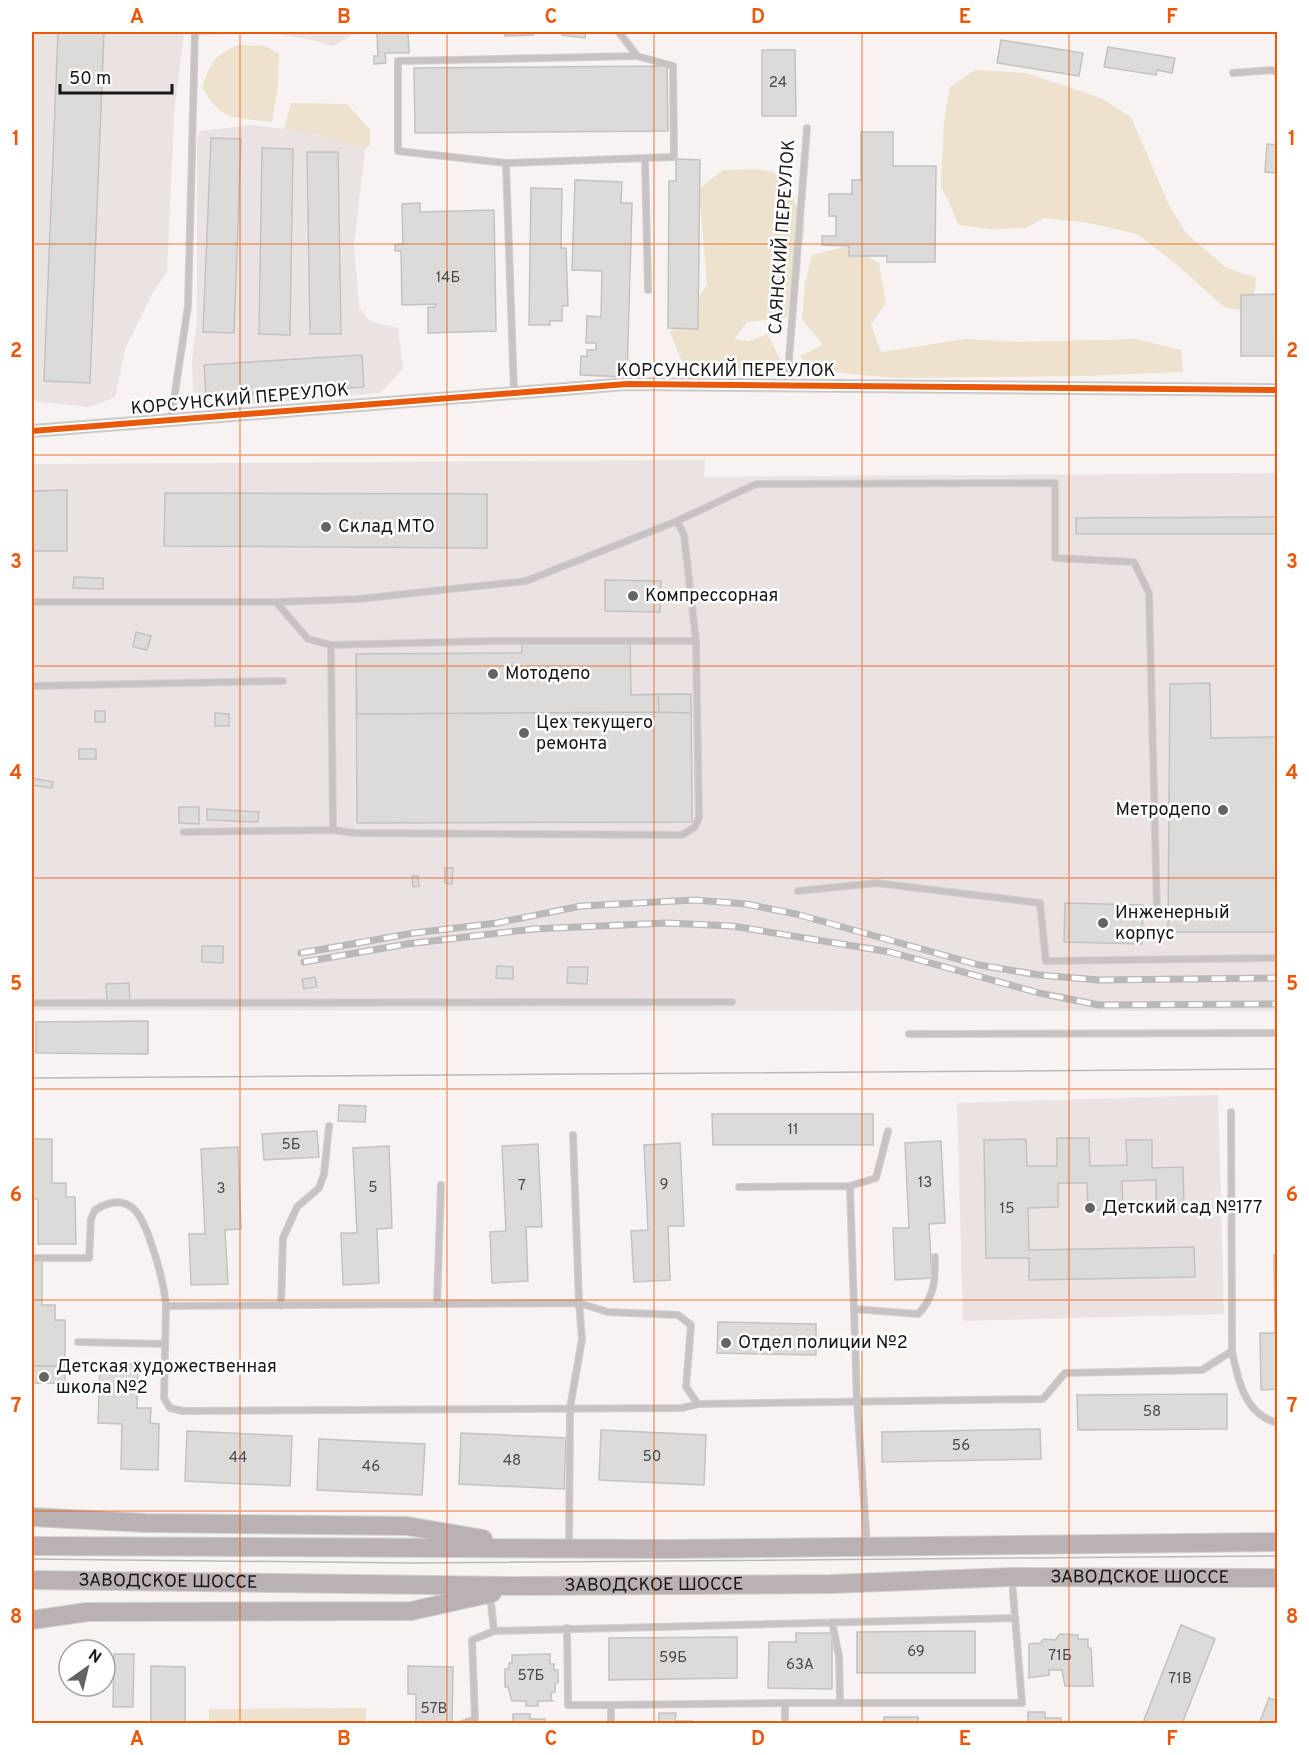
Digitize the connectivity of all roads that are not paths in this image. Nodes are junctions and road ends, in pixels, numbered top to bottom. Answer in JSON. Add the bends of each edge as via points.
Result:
{"nodes":[{"id":1,"x":195,"y":32,"type":"edge"},
{"id":2,"x":619,"y":32,"type":"edge"},
{"id":3,"x":638,"y":56,"type":"junction"},
{"id":4,"x":1233,"y":73,"type":"dead end"},
{"id":5,"x":1278,"y":74,"type":"edge"},
{"id":6,"x":807,"y":128,"type":"dead end"},
{"id":7,"x":645,"y":159,"type":"junction"},
{"id":8,"x":506,"y":163,"type":"junction"},
{"id":9,"x":648,"y":290,"type":"dead end"},
{"id":10,"x":787,"y":385,"type":"junction"},
{"id":11,"x":1278,"y":390,"type":"edge"},
{"id":12,"x":514,"y":393,"type":"junction"},
{"id":13,"x":171,"y":420,"type":"junction"},
{"id":14,"x":32,"y":431,"type":"edge"},
{"id":15,"x":677,"y":521,"type":"junction"},
{"id":16,"x":32,"y":602,"type":"edge"},
{"id":17,"x":276,"y":602,"type":"junction"},
{"id":18,"x":696,"y":641,"type":"junction"},
{"id":19,"x":331,"y":645,"type":"junction"},
{"id":20,"x":283,"y":681,"type":"dead end"},
{"id":21,"x":32,"y":686,"type":"edge"},
{"id":22,"x":333,"y":830,"type":"junction"},
{"id":23,"x":184,"y":832,"type":"dead end"},
{"id":24,"x":798,"y":891,"type":"dead end"},
{"id":25,"x":1157,"y":911,"type":"dead end"},
{"id":26,"x":1278,"y":958,"type":"edge"},
{"id":27,"x":732,"y":1002,"type":"dead end"},
{"id":28,"x":32,"y":1003,"type":"edge"},
{"id":29,"x":1278,"y":1033,"type":"edge"},
{"id":30,"x":909,"y":1034,"type":"dead end"},
{"id":31,"x":1231,"y":1112,"type":"dead end"},
{"id":32,"x":329,"y":1126,"type":"dead end"},
{"id":33,"x":888,"y":1131,"type":"dead end"},
{"id":34,"x":573,"y":1135,"type":"dead end"},
{"id":35,"x":441,"y":1185,"type":"dead end"},
{"id":36,"x":850,"y":1186,"type":"junction"},
{"id":37,"x":739,"y":1187,"type":"dead end"},
{"id":38,"x":935,"y":1257,"type":"dead end"},
{"id":39,"x":32,"y":1258,"type":"edge"},
{"id":40,"x":579,"y":1303,"type":"junction"},
{"id":41,"x":437,"y":1304,"type":"junction"},
{"id":42,"x":166,"y":1306,"type":"junction"},
{"id":43,"x":281,"y":1306,"type":"junction"},
{"id":44,"x":854,"y":1309,"type":"junction"},
{"id":45,"x":78,"y":1342,"type":"dead end"},
{"id":46,"x":165,"y":1344,"type":"junction"},
{"id":47,"x":1232,"y":1352,"type":"junction"},
{"id":48,"x":857,"y":1402,"type":"junction"},
{"id":49,"x":698,"y":1404,"type":"junction"},
{"id":50,"x":570,"y":1408,"type":"junction"},
{"id":51,"x":1278,"y":1423,"type":"edge"},
{"id":52,"x":32,"y":1508,"type":"edge"},
{"id":53,"x":32,"y":1517,"type":"edge"},
{"id":54,"x":75,"y":1520,"type":"junction"},
{"id":55,"x":1278,"y":1542,"type":"edge"},
{"id":56,"x":32,"y":1546,"type":"edge"},
{"id":57,"x":520,"y":1546,"type":"junction"},
{"id":58,"x":569,"y":1547,"type":"junction"},
{"id":59,"x":868,"y":1547,"type":"junction"},
{"id":60,"x":1011,"y":1577,"type":"junction"},
{"id":61,"x":1278,"y":1578,"type":"edge"},
{"id":62,"x":32,"y":1580,"type":"edge"},
{"id":63,"x":516,"y":1586,"type":"junction"},
{"id":64,"x":490,"y":1594,"type":"junction"},
{"id":65,"x":1015,"y":1618,"type":"junction"},
{"id":66,"x":32,"y":1620,"type":"edge"},
{"id":67,"x":832,"y":1622,"type":"junction"},
{"id":68,"x":567,"y":1628,"type":"junction"},
{"id":69,"x":494,"y":1631,"type":"junction"},
{"id":70,"x":785,"y":1703,"type":"junction"},
{"id":71,"x":840,"y":1703,"type":"junction"},
{"id":72,"x":611,"y":1705,"type":"junction"},
{"id":73,"x":462,"y":1724,"type":"edge"},
{"id":74,"x":611,"y":1724,"type":"edge"},
{"id":75,"x":785,"y":1724,"type":"edge"}],
"edges":[{"from":1,"to":13,"type":"lane","via":[[188,306]]},
{"from":2,"to":3,"type":"lane"},
{"from":3,"to":7,"type":"lane","via":[[673,66],[674,157]]},
{"from":3,"to":8,"type":"lane","via":[[398,61],[398,151]]},
{"from":4,"to":5,"type":"lane","via":[[1272,70]]},
{"from":6,"to":10,"type":"lane","name":"САЯНСКИЙ ПЕРЕУЛОК"},
{"from":7,"to":8,"type":"lane"},
{"from":7,"to":9,"type":"lane"},
{"from":8,"to":12,"type":"lane"},
{"from":10,"to":11,"type":"street","name":"КОРСУНСКИЙ ПЕРЕУЛОК"},
{"from":10,"to":12,"type":"street","name":"КОРСУНСКИЙ ПЕРЕУЛОК","via":[[627,384]]},
{"from":12,"to":13,"type":"street","name":"КОРСУНСКИЙ ПЕРЕУЛОК"},
{"from":13,"to":14,"type":"street","name":"КОРСУНСКИЙ ПЕРЕУЛОК"},
{"from":15,"to":17,"type":"lane","via":[[526,580],[358,599]]},
{"from":15,"to":18,"type":"lane","via":[[684,535]]},
{"from":15,"to":25,"type":"lane","via":[[756,484],[1055,483],[1054,558],[1134,562],[1149,593]]},
{"from":16,"to":17,"type":"lane"},
{"from":17,"to":19,"type":"lane","via":[[308,639]]},
{"from":18,"to":19,"type":"lane"},
{"from":18,"to":22,"type":"lane","via":[[699,817],[695,827],[682,835]]},
{"from":19,"to":22,"type":"lane"},
{"from":20,"to":21,"type":"lane"},
{"from":22,"to":23,"type":"lane"},
{"from":24,"to":26,"type":"lane","via":[[876,883],[1040,903],[1046,961]]},
{"from":27,"to":28,"type":"lane"},
{"from":29,"to":30,"type":"lane"},
{"from":31,"to":47,"type":"lane"},
{"from":32,"to":43,"type":"lane","via":[[320,1188],[297,1207],[283,1238]]},
{"from":33,"to":36,"type":"lane","via":[[876,1178]]},
{"from":34,"to":40,"type":"lane"},
{"from":35,"to":41,"type":"lane"},
{"from":36,"to":37,"type":"lane"},
{"from":36,"to":44,"type":"lane"},
{"from":38,"to":44,"type":"lane","via":[[934,1286],[928,1303],[918,1314]]},
{"from":39,"to":42,"type":"lane","via":[[89,1258],[95,1210],[111,1202],[126,1203],[142,1216],[160,1269]]},
{"from":40,"to":41,"type":"lane"},
{"from":40,"to":49,"type":"lane","via":[[608,1312],[678,1315],[691,1325],[686,1388]]},
{"from":40,"to":50,"type":"lane","via":[[582,1339]]},
{"from":41,"to":43,"type":"lane"},
{"from":42,"to":43,"type":"lane"},
{"from":42,"to":46,"type":"lane"},
{"from":44,"to":48,"type":"lane"},
{"from":45,"to":46,"type":"lane"},
{"from":46,"to":50,"type":"lane","via":[[164,1398],[170,1408],[183,1411]]},
{"from":47,"to":48,"type":"lane","via":[[1202,1370],[1065,1373],[1043,1399]]},
{"from":47,"to":51,"type":"lane","via":[[1252,1409],[1263,1420]]},
{"from":48,"to":49,"type":"lane"},
{"from":48,"to":59,"type":"lane"},
{"from":49,"to":50,"type":"lane","via":[[682,1408]]},
{"from":50,"to":58,"type":"lane"},
{"from":52,"to":54,"type":"main road"},
{"from":53,"to":54,"type":"main road"},
{"from":54,"to":57,"type":"main road","via":[[407,1526]]},
{"from":55,"to":59,"type":"main road","name":"ЗАВОДСКОЕ ШОССЕ"},
{"from":56,"to":57,"type":"main road","name":"ЗАВОДСКОЕ ШОССЕ"},
{"from":57,"to":58,"type":"main road","name":"ЗАВОДСКОЕ ШОССЕ"},
{"from":58,"to":59,"type":"main road","name":"ЗАВОДСКОЕ ШОССЕ"},
{"from":60,"to":61,"type":"main road","name":"ЗАВОДСКОЕ ШОССЕ"},
{"from":60,"to":63,"type":"main road","name":"ЗАВОДСКОЕ ШОССЕ","via":[[831,1584]]},
{"from":60,"to":65,"type":"lane"},
{"from":62,"to":63,"type":"main road","name":"ЗАВОДСКОЕ ШОССЕ"},
{"from":63,"to":64,"type":"main road"},
{"from":64,"to":66,"type":"main road","via":[[411,1611],[87,1612]]},
{"from":64,"to":69,"type":"lane"},
{"from":65,"to":67,"type":"lane"},
{"from":65,"to":71,"type":"lane","via":[[1022,1703]]},
{"from":67,"to":68,"type":"lane"},
{"from":67,"to":71,"type":"lane","via":[[839,1656]]},
{"from":68,"to":69,"type":"lane"},
{"from":68,"to":72,"type":"lane","via":[[568,1705]]},
{"from":69,"to":73,"type":"lane","via":[[472,1640],[476,1719]]},
{"from":70,"to":71,"type":"lane"},
{"from":70,"to":72,"type":"lane"},
{"from":70,"to":75,"type":"lane"},
{"from":72,"to":74,"type":"lane"}]}
